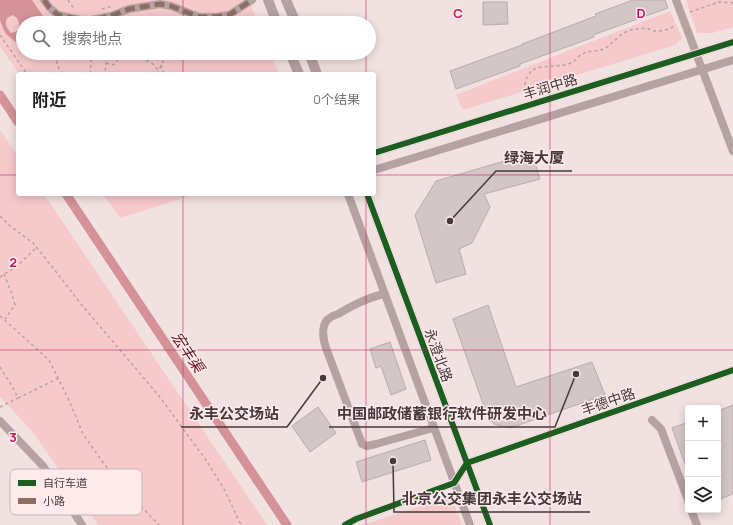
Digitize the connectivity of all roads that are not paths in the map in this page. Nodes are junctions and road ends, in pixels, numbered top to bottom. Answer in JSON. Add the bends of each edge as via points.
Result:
{"nodes":[{"id":1,"x":44,"y":0,"type":"edge"},
{"id":2,"x":252,"y":0,"type":"edge"},
{"id":3,"x":268,"y":0,"type":"edge"},
{"id":4,"x":286,"y":0,"type":"edge"},
{"id":5,"x":676,"y":0,"type":"edge"},
{"id":6,"x":137,"y":4,"type":"edge"},
{"id":7,"x":66,"y":16,"type":"edge"},
{"id":8,"x":111,"y":16,"type":"edge"},
{"id":9,"x":197,"y":16,"type":"edge"},
{"id":10,"x":222,"y":16,"type":"edge"},
{"id":11,"x":274,"y":16,"type":"edge"},
{"id":12,"x":293,"y":16,"type":"edge"},
{"id":13,"x":733,"y":42,"type":"edge"},
{"id":14,"x":697,"y":53,"type":"junction"},
{"id":15,"x":293,"y":60,"type":"edge"},
{"id":16,"x":312,"y":60,"type":"edge"},
{"id":17,"x":733,"y":60,"type":"edge"},
{"id":18,"x":702,"y":69,"type":"junction"},
{"id":19,"x":298,"y":72,"type":"edge"},
{"id":20,"x":317,"y":72,"type":"edge"},
{"id":21,"x":733,"y":151,"type":"edge"},
{"id":22,"x":376,"y":152,"type":"edge"},
{"id":23,"x":376,"y":169,"type":"edge"},
{"id":24,"x":349,"y":196,"type":"edge"},
{"id":25,"x":367,"y":196,"type":"edge"},
{"id":26,"x":385,"y":294,"type":"junction"},
{"id":27,"x":733,"y":370,"type":"edge"},
{"id":28,"x":652,"y":420,"type":"dead end"},
{"id":29,"x":0,"y":421,"type":"edge"},
{"id":30,"x":433,"y":428,"type":"junction"},
{"id":31,"x":467,"y":463,"type":"junction"},
{"id":32,"x":45,"y":469,"type":"edge"},
{"id":33,"x":454,"y":483,"type":"junction"},
{"id":34,"x":685,"y":492,"type":"edge"},
{"id":35,"x":693,"y":513,"type":"edge"},
{"id":36,"x":75,"y":515,"type":"edge"},
{"id":37,"x":82,"y":525,"type":"edge"},
{"id":38,"x":345,"y":525,"type":"edge"},
{"id":39,"x":470,"y":525,"type":"edge"},
{"id":40,"x":490,"y":525,"type":"edge"},
{"id":41,"x":697,"y":525,"type":"edge"}],
"edges":[{"from":1,"to":7,"type":"street","via":[[58,14]]},
{"from":2,"to":10,"type":"street","via":[[229,15]]},
{"from":3,"to":11,"type":"main road"},
{"from":4,"to":12,"type":"main road"},
{"from":5,"to":14,"type":"street"},
{"from":6,"to":8,"type":"street"},
{"from":6,"to":9,"type":"street","via":[[172,6]]},
{"from":13,"to":14,"type":"street","name":"丰润中路"},
{"from":14,"to":18,"type":"street"},
{"from":14,"to":22,"type":"street","name":"丰润中路"},
{"from":15,"to":19,"type":"main road"},
{"from":16,"to":20,"type":"main road"},
{"from":17,"to":18,"type":"street","name":"丰润中路"},
{"from":18,"to":21,"type":"street"},
{"from":18,"to":23,"type":"street","name":"丰润中路"},
{"from":24,"to":26,"type":"street"},
{"from":25,"to":31,"type":"street","name":"永澄北路"},
{"from":26,"to":30,"type":"street"},
{"from":26,"to":30,"type":"street","via":[[354,304],[328,319],[323,336],[326,348],[362,444],[376,444]]},
{"from":27,"to":31,"type":"street","name":"丰德中路"},
{"from":28,"to":34,"type":"street","via":[[660,429]]},
{"from":29,"to":32,"type":"street"},
{"from":30,"to":33,"type":"street"},
{"from":31,"to":33,"type":"street"},
{"from":31,"to":40,"type":"street","name":"永澄北路"},
{"from":33,"to":38,"type":"street"},
{"from":33,"to":39,"type":"street"},
{"from":35,"to":41,"type":"street"},
{"from":36,"to":37,"type":"street"}]}
